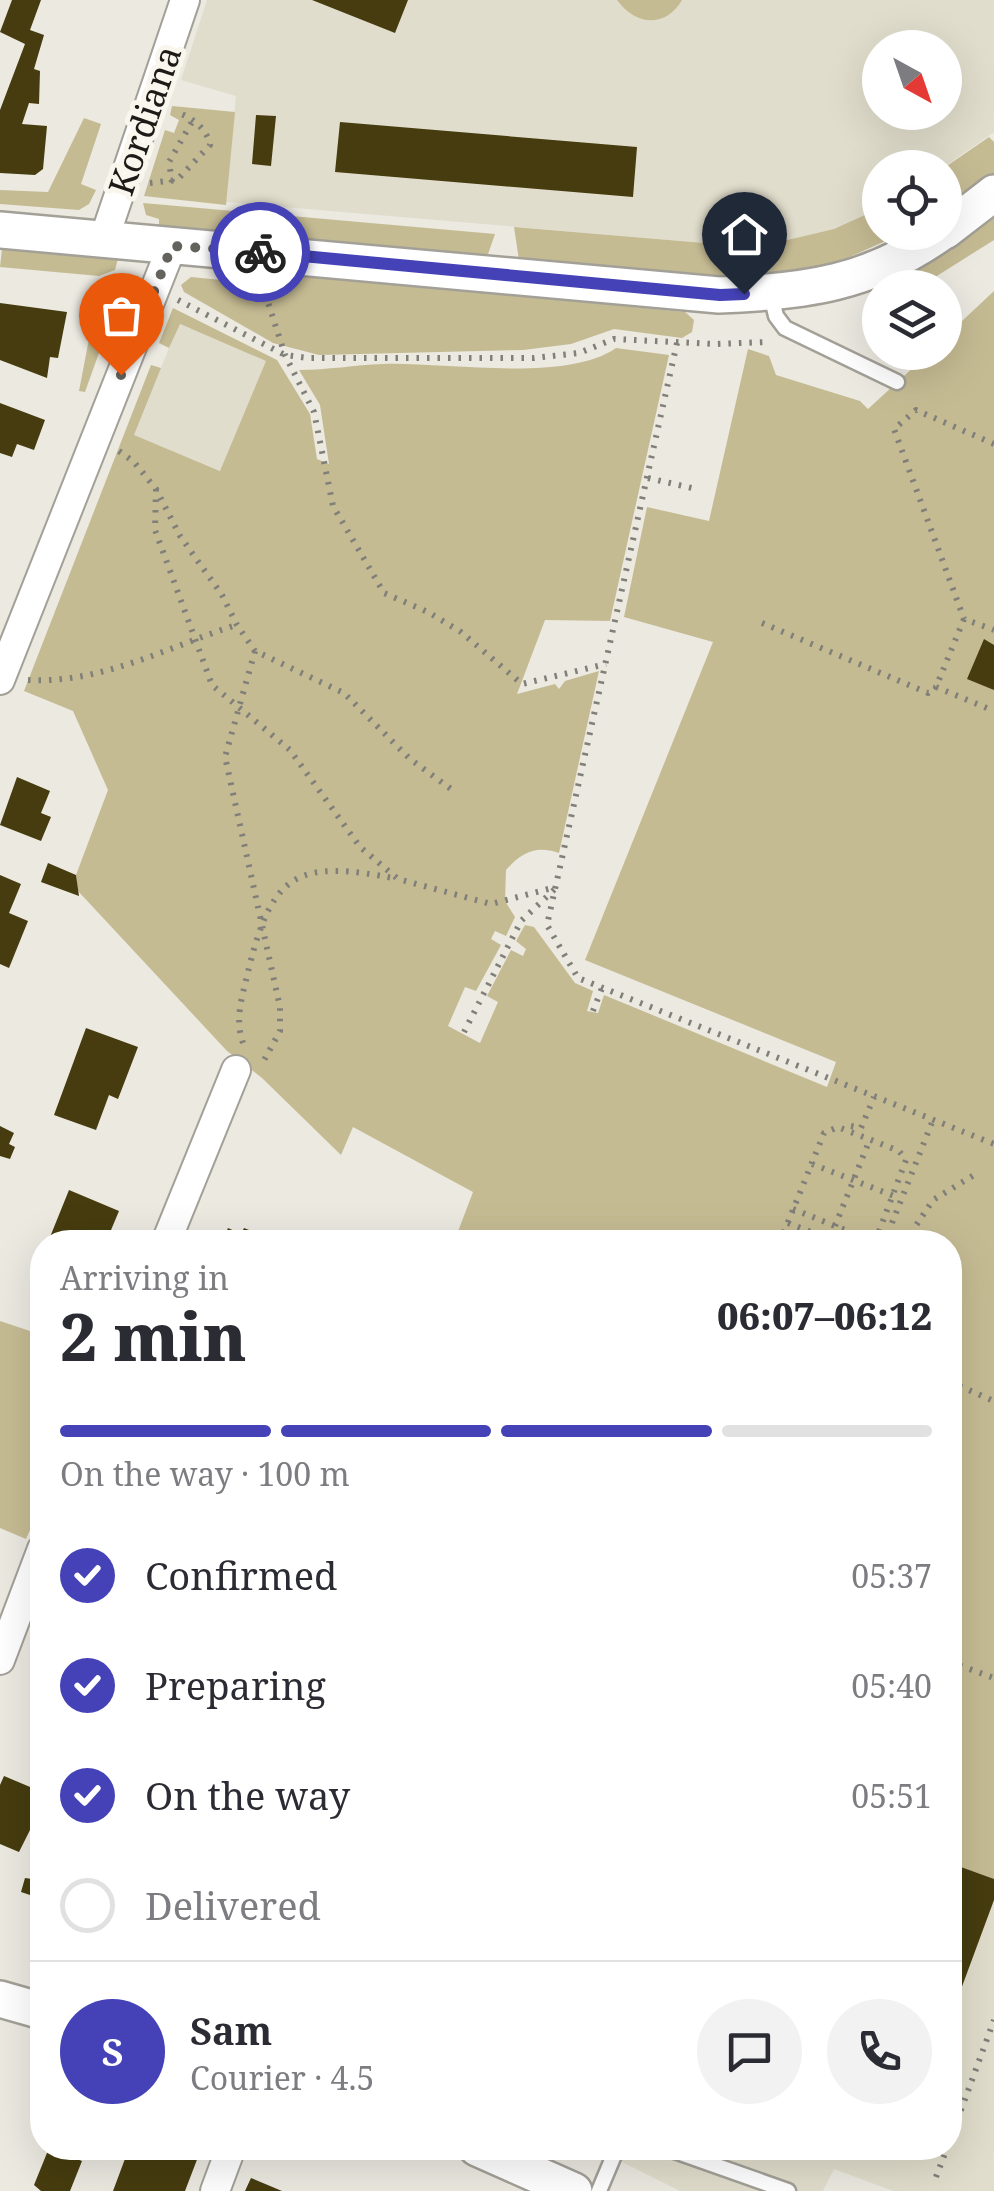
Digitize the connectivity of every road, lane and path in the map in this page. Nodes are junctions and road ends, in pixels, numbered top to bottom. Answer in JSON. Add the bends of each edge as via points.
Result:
{"nodes":[{"id":1,"x":184,"y":0,"type":"edge"},
{"id":2,"x":166,"y":108,"type":"dead end"},
{"id":3,"x":193,"y":120,"type":"junction"},
{"id":4,"x":144,"y":182,"type":"dead end"},
{"id":5,"x":172,"y":183,"type":"junction"},
{"id":6,"x":994,"y":193,"type":"edge"},
{"id":7,"x":962,"y":218,"type":"edge"},
{"id":8,"x":0,"y":230,"type":"edge"},
{"id":9,"x":104,"y":239,"type":"junction"},
{"id":10,"x":172,"y":246,"type":"junction"},
{"id":11,"x":911,"y":250,"type":"edge"},
{"id":12,"x":260,"y":278,"type":"dead end"},
{"id":13,"x":770,"y":294,"type":"junction"},
{"id":14,"x":172,"y":297,"type":"dead end"},
{"id":15,"x":677,"y":343,"type":"junction"},
{"id":16,"x":748,"y":344,"type":"dead end"},
{"id":17,"x":285,"y":356,"type":"junction"},
{"id":18,"x":897,"y":382,"type":"dead end"},
{"id":19,"x":95,"y":440,"type":"junction"},
{"id":20,"x":994,"y":444,"type":"edge"},
{"id":21,"x":648,"y":478,"type":"junction"},
{"id":22,"x":696,"y":489,"type":"dead end"},
{"id":23,"x":156,"y":490,"type":"junction"},
{"id":24,"x":964,"y":619,"type":"junction"},
{"id":25,"x":762,"y":623,"type":"dead end"},
{"id":26,"x":237,"y":625,"type":"junction"},
{"id":27,"x":994,"y":630,"type":"edge"},
{"id":28,"x":192,"y":640,"type":"junction"},
{"id":29,"x":255,"y":651,"type":"junction"},
{"id":30,"x":606,"y":664,"type":"junction"},
{"id":31,"x":11,"y":680,"type":"edge"},
{"id":32,"x":936,"y":687,"type":"junction"},
{"id":33,"x":240,"y":706,"type":"junction"},
{"id":34,"x":994,"y":710,"type":"edge"},
{"id":35,"x":451,"y":790,"type":"dead end"},
{"id":36,"x":398,"y":879,"type":"junction"},
{"id":37,"x":557,"y":887,"type":"junction"},
{"id":38,"x":260,"y":921,"type":"junction"},
{"id":39,"x":602,"y":988,"type":"junction"},
{"id":40,"x":593,"y":1010,"type":"dead end"},
{"id":41,"x":464,"y":1032,"type":"dead end"},
{"id":42,"x":236,"y":1070,"type":"dead end"},
{"id":43,"x":874,"y":1097,"type":"junction"},
{"id":44,"x":933,"y":1120,"type":"junction"},
{"id":45,"x":850,"y":1126,"type":"dead end"},
{"id":46,"x":870,"y":1139,"type":"junction"},
{"id":47,"x":994,"y":1144,"type":"edge"},
{"id":48,"x":812,"y":1164,"type":"junction"},
{"id":49,"x":974,"y":1175,"type":"dead end"},
{"id":50,"x":854,"y":1180,"type":"junction"},
{"id":51,"x":894,"y":1196,"type":"junction"},
{"id":52,"x":793,"y":1209,"type":"junction"},
{"id":53,"x":788,"y":1223,"type":"junction"},
{"id":54,"x":836,"y":1226,"type":"junction"},
{"id":55,"x":171,"y":1230,"type":"edge"},
{"id":56,"x":785,"y":1230,"type":"edge"},
{"id":57,"x":806,"y":1230,"type":"edge"},
{"id":58,"x":846,"y":1230,"type":"edge"},
{"id":59,"x":880,"y":1230,"type":"edge"},
{"id":60,"x":910,"y":1230,"type":"joint"},
{"id":61,"x":962,"y":1387,"type":"edge"},
{"id":62,"x":994,"y":1402,"type":"edge"},
{"id":63,"x":30,"y":1581,"type":"edge"},
{"id":64,"x":0,"y":1660,"type":"edge"},
{"id":65,"x":962,"y":1666,"type":"edge"},
{"id":66,"x":994,"y":1678,"type":"edge"},
{"id":67,"x":0,"y":1999,"type":"edge"},
{"id":68,"x":30,"y":2008,"type":"edge"},
{"id":69,"x":994,"y":2020,"type":"edge"},
{"id":70,"x":962,"y":2107,"type":"edge"},
{"id":71,"x":227,"y":2160,"type":"edge"},
{"id":72,"x":504,"y":2160,"type":"edge"},
{"id":73,"x":612,"y":2160,"type":"edge"},
{"id":74,"x":700,"y":2160,"type":"edge"},
{"id":75,"x":942,"y":2160,"type":"edge"},
{"id":76,"x":936,"y":2177,"type":"dead end"},
{"id":77,"x":215,"y":2191,"type":"edge"},
{"id":78,"x":574,"y":2191,"type":"edge"},
{"id":79,"x":599,"y":2191,"type":"edge"},
{"id":80,"x":788,"y":2191,"type":"edge"}],
"edges":[{"from":1,"to":9,"type":"street","name":"Kordiana"},
{"from":2,"to":3,"type":"path"},
{"from":3,"to":5,"type":"path","via":[[170,162]]},
{"from":3,"to":5,"type":"path","via":[[210,145]]},
{"from":4,"to":5,"type":"path"},
{"from":6,"to":7,"type":"street"},
{"from":8,"to":9,"type":"street"},
{"from":9,"to":10,"type":"street"},
{"from":10,"to":13,"type":"street"},
{"from":10,"to":19,"type":"street"},
{"from":11,"to":13,"type":"street","via":[[820,288]]},
{"from":12,"to":17,"type":"path"},
{"from":13,"to":18,"type":"lane","via":[[785,328]]},
{"from":14,"to":17,"type":"path"},
{"from":15,"to":16,"type":"path"},
{"from":15,"to":17,"type":"path","via":[[614,339],[580,353],[534,358]]},
{"from":15,"to":21,"type":"path"},
{"from":17,"to":30,"type":"path","via":[[314,412],[333,506],[384,594],[461,632],[522,684]]},
{"from":19,"to":23,"type":"path","via":[[125,454]]},
{"from":19,"to":31,"type":"street"},
{"from":20,"to":24,"type":"path","via":[[916,410],[894,429]]},
{"from":21,"to":22,"type":"path"},
{"from":21,"to":30,"type":"path"},
{"from":23,"to":26,"type":"path"},
{"from":23,"to":28,"type":"path","via":[[156,530]]},
{"from":24,"to":27,"type":"path"},
{"from":24,"to":32,"type":"path"},
{"from":25,"to":32,"type":"path","via":[[928,692]]},
{"from":26,"to":28,"type":"path"},
{"from":26,"to":29,"type":"path"},
{"from":28,"to":31,"type":"path","via":[[62,682]]},
{"from":28,"to":33,"type":"path","via":[[212,685]]},
{"from":29,"to":33,"type":"path"},
{"from":29,"to":35,"type":"path","via":[[344,693]]},
{"from":30,"to":37,"type":"path"},
{"from":32,"to":34,"type":"path"},
{"from":33,"to":36,"type":"path","via":[[290,750],[360,847]]},
{"from":33,"to":38,"type":"path","via":[[225,757]]},
{"from":36,"to":37,"type":"path","via":[[490,904]]},
{"from":36,"to":38,"type":"path","via":[[318,871],[279,892]]},
{"from":37,"to":39,"type":"path","via":[[547,926],[578,978]]},
{"from":37,"to":41,"type":"path","via":[[521,921]]},
{"from":38,"to":38,"type":"path","via":[[237,1020],[241,1041],[260,1067],[280,1031]]},
{"from":39,"to":40,"type":"path"},
{"from":39,"to":43,"type":"path"},
{"from":42,"to":55,"type":"street"},
{"from":43,"to":44,"type":"path"},
{"from":43,"to":45,"type":"path","via":[[861,1128]]},
{"from":44,"to":47,"type":"path"},
{"from":44,"to":60,"type":"path","via":[[891,1222]]},
{"from":46,"to":48,"type":"path","via":[[838,1127],[828,1130]]},
{"from":46,"to":50,"type":"path"},
{"from":46,"to":51,"type":"path","via":[[904,1155]]},
{"from":48,"to":50,"type":"path"},
{"from":48,"to":52,"type":"path"},
{"from":49,"to":60,"type":"path","via":[[933,1200]]},
{"from":50,"to":51,"type":"path"},
{"from":50,"to":54,"type":"path"},
{"from":51,"to":59,"type":"path"},
{"from":52,"to":53,"type":"path"},
{"from":52,"to":54,"type":"path"},
{"from":53,"to":56,"type":"path"},
{"from":53,"to":57,"type":"path"},
{"from":54,"to":58,"type":"path"},
{"from":61,"to":62,"type":"path"},
{"from":63,"to":64,"type":"street"},
{"from":65,"to":66,"type":"path"},
{"from":67,"to":68,"type":"street"},
{"from":69,"to":70,"type":"path"},
{"from":71,"to":77,"type":"street"},
{"from":72,"to":78,"type":"street"},
{"from":73,"to":79,"type":"lane"},
{"from":74,"to":80,"type":"lane"},
{"from":75,"to":76,"type":"path"}]}
